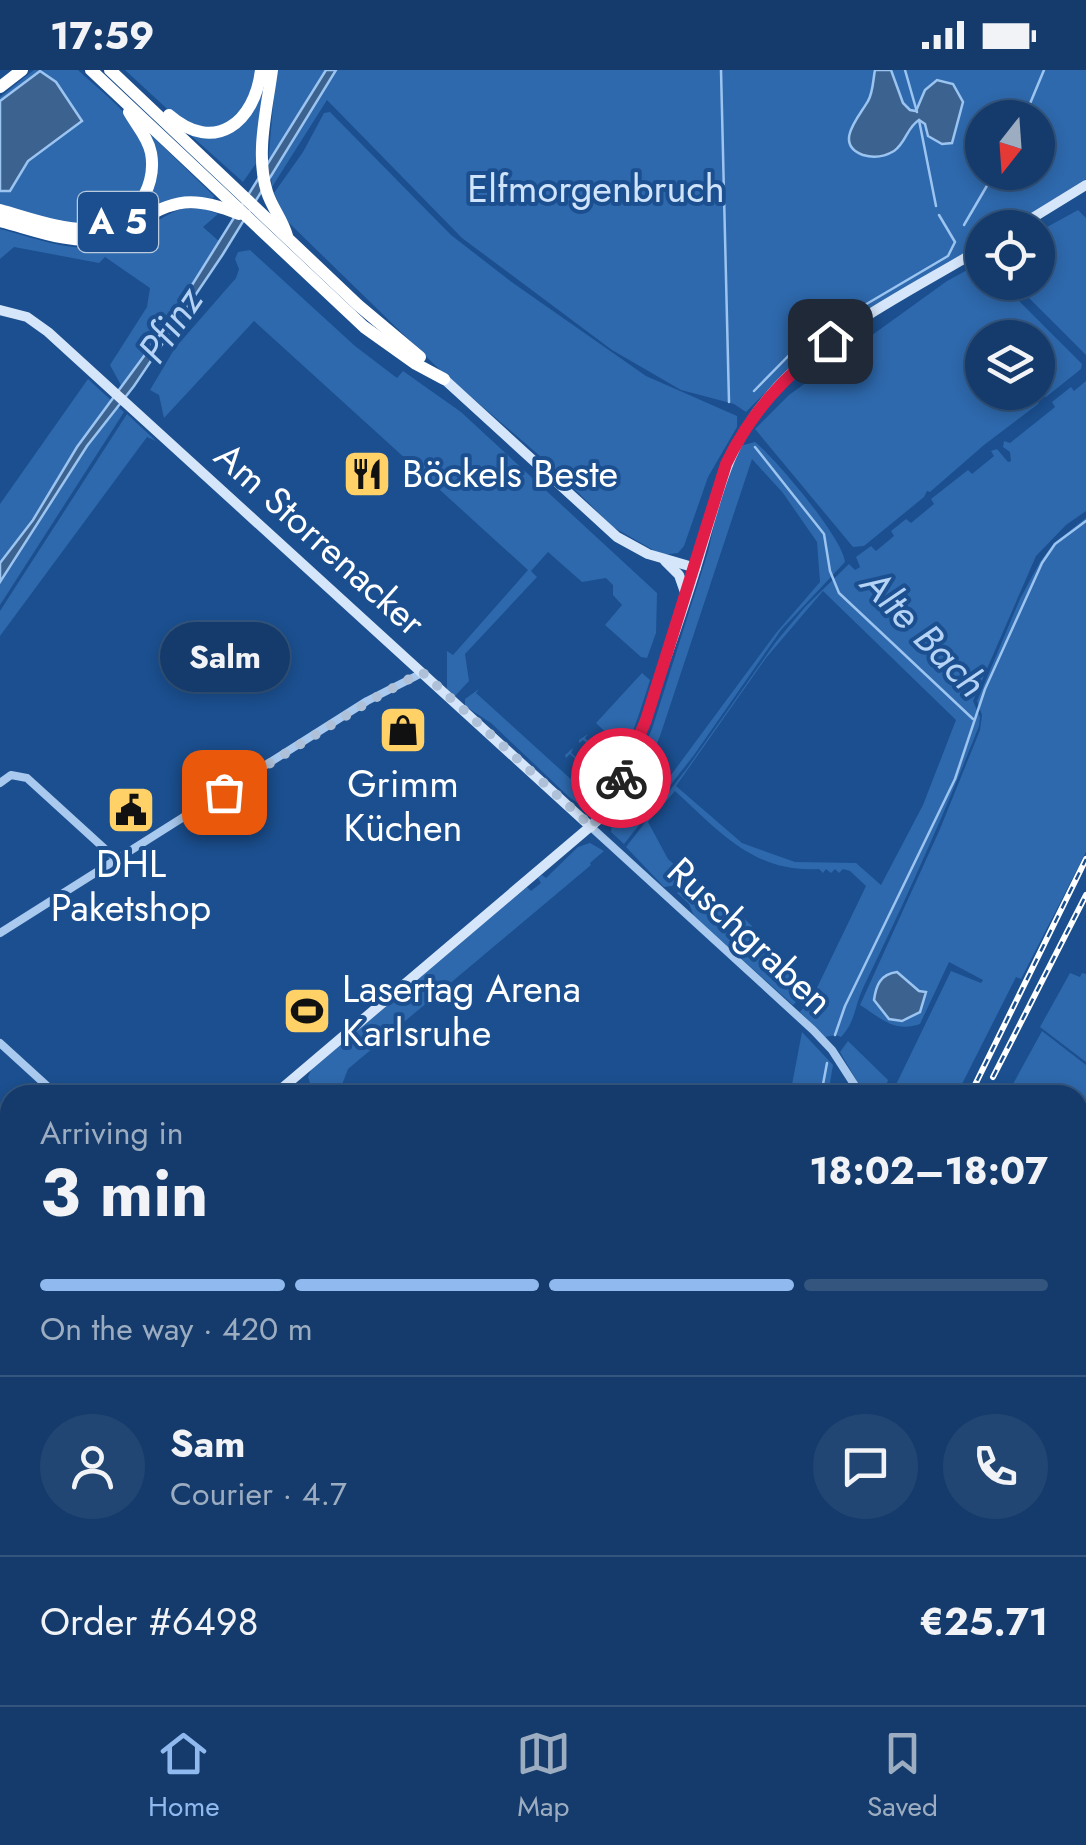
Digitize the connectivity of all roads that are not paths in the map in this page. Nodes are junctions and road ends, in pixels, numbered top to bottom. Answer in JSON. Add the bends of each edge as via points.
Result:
{"nodes":[{"id":1,"x":92,"y":70,"type":"edge"},
{"id":2,"x":110,"y":70,"type":"edge"},
{"id":3,"x":261,"y":70,"type":"edge"},
{"id":4,"x":272,"y":70,"type":"edge"},
{"id":5,"x":18,"y":73,"type":"edge"},
{"id":6,"x":0,"y":88,"type":"edge"},
{"id":7,"x":130,"y":98,"type":"junction"},
{"id":8,"x":1086,"y":186,"type":"edge"},
{"id":9,"x":229,"y":199,"type":"junction"},
{"id":10,"x":0,"y":210,"type":"edge"},
{"id":11,"x":1046,"y":210,"type":"edge"},
{"id":12,"x":264,"y":215,"type":"junction"},
{"id":13,"x":0,"y":221,"type":"edge"},
{"id":14,"x":965,"y":258,"type":"edge"},
{"id":15,"x":0,"y":310,"type":"edge"},
{"id":16,"x":444,"y":379,"type":"junction"},
{"id":17,"x":664,"y":560,"type":"junction"},
{"id":18,"x":696,"y":568,"type":"junction"},
{"id":19,"x":686,"y":595,"type":"junction"},
{"id":20,"x":422,"y":672,"type":"junction"},
{"id":21,"x":0,"y":784,"type":"edge"},
{"id":22,"x":592,"y":827,"type":"junction"},
{"id":23,"x":117,"y":860,"type":"junction"},
{"id":24,"x":0,"y":933,"type":"edge"},
{"id":25,"x":0,"y":1043,"type":"edge"},
{"id":26,"x":46,"y":1085,"type":"edge"},
{"id":27,"x":286,"y":1085,"type":"edge"},
{"id":28,"x":855,"y":1085,"type":"edge"}],
"edges":[{"from":1,"to":7,"type":"highway"},
{"from":2,"to":7,"type":"highway"},
{"from":3,"to":7,"type":"highway","via":[[250,110],[220,131],[188,128],[150,100]]},
{"from":4,"to":12,"type":"highway"},
{"from":5,"to":6,"type":"highway"},
{"from":7,"to":9,"type":"highway"},
{"from":7,"to":10,"type":"highway","number":"A 5","via":[[152,156],[146,192],[131,213],[88,229]]},
{"from":8,"to":11,"type":"main road"},
{"from":9,"to":12,"type":"highway"},
{"from":9,"to":12,"type":"highway","via":[[246,216]]},
{"from":9,"to":13,"type":"highway","number":"A 5","via":[[181,201],[98,240]]},
{"from":12,"to":16,"type":"highway","via":[[350,314]]},
{"from":12,"to":16,"type":"highway","via":[[284,223],[288,239]]},
{"from":14,"to":18,"type":"main road","via":[[830,341],[772,392],[726,464]]},
{"from":15,"to":20,"type":"main road","name":"Am Storrenacker","via":[[36,322]]},
{"from":16,"to":17,"type":"main road","via":[[617,537]]},
{"from":17,"to":18,"type":"main road"},
{"from":17,"to":19,"type":"main road"},
{"from":18,"to":19,"type":"main road"},
{"from":19,"to":22,"type":"main road","via":[[640,737]]},
{"from":20,"to":22,"type":"main road","name":"Am Storrenacker"},
{"from":20,"to":23,"type":"street"},
{"from":21,"to":23,"type":"street","via":[[12,775],[27,778]]},
{"from":22,"to":27,"type":"main road"},
{"from":22,"to":28,"type":"street","name":"Ruschgraben","via":[[813,1030]]},
{"from":23,"to":24,"type":"street"},
{"from":25,"to":26,"type":"street"}]}
